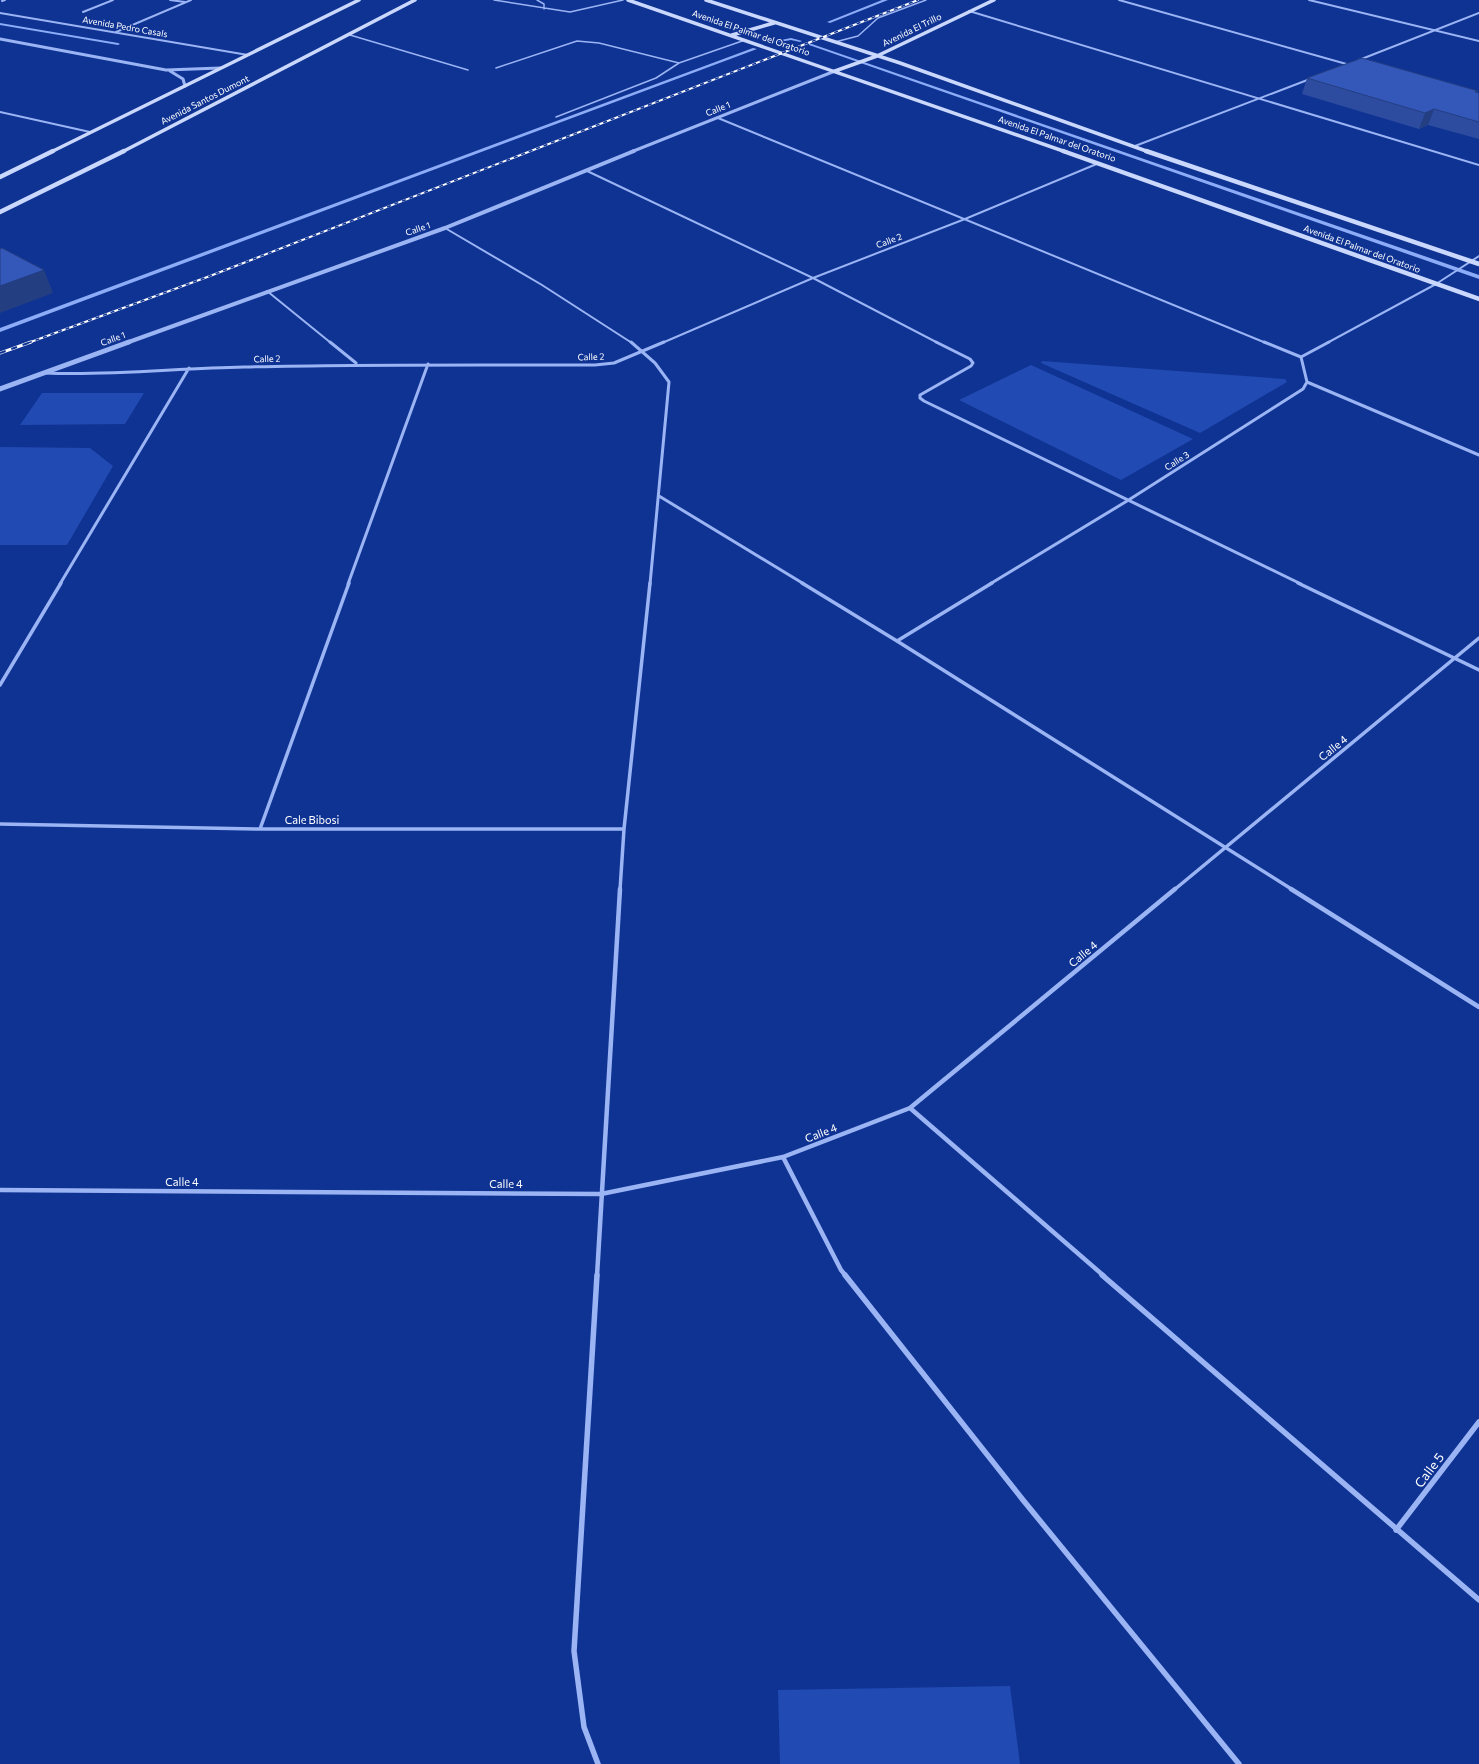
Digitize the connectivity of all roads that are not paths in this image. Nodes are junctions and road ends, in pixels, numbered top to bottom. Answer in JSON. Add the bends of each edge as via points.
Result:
{"nodes":[{"id":1,"x":5,"y":0,"type":"edge"},
{"id":2,"x":113,"y":0,"type":"edge"},
{"id":3,"x":170,"y":0,"type":"edge"},
{"id":4,"x":191,"y":0,"type":"edge"},
{"id":5,"x":359,"y":0,"type":"edge"},
{"id":6,"x":415,"y":0,"type":"edge"},
{"id":7,"x":494,"y":0,"type":"edge"},
{"id":8,"x":537,"y":0,"type":"edge"},
{"id":9,"x":623,"y":0,"type":"edge"},
{"id":10,"x":628,"y":0,"type":"edge"},
{"id":11,"x":706,"y":0,"type":"edge"},
{"id":12,"x":926,"y":0,"type":"edge"},
{"id":13,"x":994,"y":0,"type":"edge"},
{"id":14,"x":1119,"y":0,"type":"edge"},
{"id":15,"x":1309,"y":0,"type":"edge"},
{"id":16,"x":2,"y":1,"type":"dead end"},
{"id":17,"x":186,"y":2,"type":"junction"},
{"id":18,"x":544,"y":9,"type":"junction"},
{"id":19,"x":969,"y":11,"type":"junction"},
{"id":20,"x":83,"y":12,"type":"dead end"},
{"id":21,"x":0,"y":13,"type":"edge"},
{"id":22,"x":1479,"y":13,"type":"edge"},
{"id":23,"x":774,"y":23,"type":"junction"},
{"id":24,"x":1435,"y":30,"type":"junction"},
{"id":25,"x":116,"y":33,"type":"junction"},
{"id":26,"x":350,"y":35,"type":"junction"},
{"id":27,"x":732,"y":35,"type":"junction"},
{"id":28,"x":0,"y":39,"type":"edge"},
{"id":29,"x":745,"y":40,"type":"junction"},
{"id":30,"x":1479,"y":41,"type":"edge"},
{"id":31,"x":834,"y":42,"type":"junction"},
{"id":32,"x":248,"y":55,"type":"junction"},
{"id":33,"x":877,"y":56,"type":"junction"},
{"id":34,"x":679,"y":63,"type":"junction"},
{"id":35,"x":1348,"y":64,"type":"junction"},
{"id":36,"x":1355,"y":66,"type":"edge"},
{"id":37,"x":1340,"y":67,"type":"edge"},
{"id":38,"x":220,"y":68,"type":"junction"},
{"id":39,"x":496,"y":68,"type":"dead end"},
{"id":40,"x":166,"y":70,"type":"junction"},
{"id":41,"x":468,"y":70,"type":"dead end"},
{"id":42,"x":835,"y":71,"type":"junction"},
{"id":43,"x":1312,"y":79,"type":"edge"},
{"id":44,"x":185,"y":86,"type":"junction"},
{"id":45,"x":1261,"y":99,"type":"junction"},
{"id":46,"x":0,"y":112,"type":"edge"},
{"id":47,"x":556,"y":117,"type":"dead end"},
{"id":48,"x":718,"y":118,"type":"junction"},
{"id":49,"x":90,"y":132,"type":"junction"},
{"id":50,"x":1135,"y":146,"type":"junction"},
{"id":51,"x":1099,"y":163,"type":"junction"},
{"id":52,"x":1479,"y":164,"type":"edge"},
{"id":53,"x":585,"y":170,"type":"junction"},
{"id":54,"x":0,"y":177,"type":"edge"},
{"id":55,"x":0,"y":212,"type":"edge"},
{"id":56,"x":964,"y":219,"type":"junction"},
{"id":57,"x":445,"y":228,"type":"junction"},
{"id":58,"x":1479,"y":256,"type":"edge"},
{"id":59,"x":1470,"y":261,"type":"junction"},
{"id":60,"x":1479,"y":264,"type":"edge"},
{"id":61,"x":812,"y":278,"type":"junction"},
{"id":62,"x":1436,"y":284,"type":"junction"},
{"id":63,"x":267,"y":291,"type":"junction"},
{"id":64,"x":1479,"y":299,"type":"edge"},
{"id":65,"x":643,"y":350,"type":"junction"},
{"id":66,"x":1301,"y":357,"type":"junction"},
{"id":67,"x":357,"y":364,"type":"junction"},
{"id":68,"x":428,"y":364,"type":"junction"},
{"id":69,"x":189,"y":368,"type":"junction"},
{"id":70,"x":43,"y":373,"type":"junction"},
{"id":71,"x":1307,"y":382,"type":"junction"},
{"id":72,"x":0,"y":389,"type":"edge"},
{"id":73,"x":1479,"y":455,"type":"edge"},
{"id":74,"x":659,"y":496,"type":"junction"},
{"id":75,"x":1127,"y":502,"type":"junction"},
{"id":76,"x":1479,"y":638,"type":"edge"},
{"id":77,"x":897,"y":641,"type":"junction"},
{"id":78,"x":1456,"y":658,"type":"junction"},
{"id":79,"x":1479,"y":670,"type":"edge"},
{"id":80,"x":0,"y":685,"type":"edge"},
{"id":81,"x":0,"y":824,"type":"edge"},
{"id":82,"x":260,"y":829,"type":"junction"},
{"id":83,"x":624,"y":829,"type":"junction"},
{"id":84,"x":1226,"y":847,"type":"junction"},
{"id":85,"x":1479,"y":1007,"type":"edge"},
{"id":86,"x":910,"y":1108,"type":"junction"},
{"id":87,"x":783,"y":1157,"type":"junction"},
{"id":88,"x":0,"y":1190,"type":"edge"},
{"id":89,"x":601,"y":1194,"type":"junction"},
{"id":90,"x":1479,"y":1422,"type":"edge"},
{"id":91,"x":1396,"y":1530,"type":"junction"},
{"id":92,"x":1479,"y":1600,"type":"edge"},
{"id":93,"x":598,"y":1764,"type":"edge"},
{"id":94,"x":1239,"y":1764,"type":"edge"}],
"edges":[{"from":1,"to":16,"type":"street"},
{"from":2,"to":20,"type":"street"},
{"from":3,"to":17,"type":"street"},
{"from":4,"to":17,"type":"street"},
{"from":5,"to":32,"type":"main road","name":"Avenida Santos Dumont"},
{"from":6,"to":26,"type":"main road","name":"Avenida Santos Dumont"},
{"from":7,"to":18,"type":"lane"},
{"from":8,"to":18,"type":"lane","via":[[544,4]]},
{"from":9,"to":18,"type":"lane","via":[[575,12]]},
{"from":10,"to":27,"type":"main road","name":"Avenida El Palmar del Oratorio"},
{"from":11,"to":23,"type":"main road","name":"Avenida El Palmar del Oratorio"},
{"from":12,"to":31,"type":"lane","via":[[878,18],[854,38]]},
{"from":13,"to":19,"type":"main road","name":"Avenida El Trillo"},
{"from":14,"to":35,"type":"street"},
{"from":15,"to":24,"type":"street"},
{"from":17,"to":25,"type":"street"},
{"from":19,"to":33,"type":"main road","name":"Avenida El Trillo"},
{"from":19,"to":45,"type":"street"},
{"from":21,"to":25,"type":"street","name":"Avenida Pedro Casals"},
{"from":22,"to":24,"type":"street"},
{"from":23,"to":27,"type":"main road"},
{"from":23,"to":31,"type":"main road","name":"Avenida El Palmar del Oratorio"},
{"from":24,"to":30,"type":"street"},
{"from":24,"to":35,"type":"street"},
{"from":25,"to":32,"type":"street","name":"Avenida Pedro Casals"},
{"from":26,"to":41,"type":"lane"},
{"from":26,"to":55,"type":"main road","name":"Avenida Santos Dumont"},
{"from":27,"to":29,"type":"main road","name":"Avenida El Palmar del Oratorio"},
{"from":28,"to":40,"type":"street"},
{"from":29,"to":34,"type":"lane"},
{"from":29,"to":42,"type":"main road","name":"Avenida El Palmar del Oratorio"},
{"from":31,"to":33,"type":"main road","name":"Avenida El Palmar del Oratorio"},
{"from":32,"to":38,"type":"main road","name":"Avenida Santos Dumont"},
{"from":33,"to":42,"type":"main road","name":"Avenida El Trillo"},
{"from":33,"to":50,"type":"main road","name":"Avenida El Palmar del Oratorio"},
{"from":34,"to":39,"type":"lane","via":[[600,43],[578,41]]},
{"from":34,"to":47,"type":"lane","via":[[656,78]]},
{"from":35,"to":36,"type":"street"},
{"from":35,"to":37,"type":"street"},
{"from":38,"to":40,"type":"street"},
{"from":38,"to":44,"type":"main road","name":"Avenida Santos Dumont"},
{"from":40,"to":44,"type":"street","via":[[183,79]]},
{"from":42,"to":48,"type":"street","name":"Calle 1"},
{"from":42,"to":51,"type":"main road","name":"Avenida El Palmar del Oratorio"},
{"from":43,"to":45,"type":"street"},
{"from":44,"to":49,"type":"main road","name":"Avenida Santos Dumont"},
{"from":45,"to":50,"type":"street"},
{"from":45,"to":52,"type":"street"},
{"from":46,"to":49,"type":"street"},
{"from":48,"to":53,"type":"street","name":"Calle 1"},
{"from":48,"to":56,"type":"street"},
{"from":49,"to":54,"type":"main road","name":"Avenida Santos Dumont"},
{"from":50,"to":59,"type":"main road","name":"Avenida El Palmar del Oratorio"},
{"from":51,"to":56,"type":"street","name":"Calle 2"},
{"from":51,"to":62,"type":"main road","name":"Avenida El Palmar del Oratorio"},
{"from":53,"to":57,"type":"street","name":"Calle 1"},
{"from":53,"to":61,"type":"street"},
{"from":56,"to":61,"type":"street","name":"Calle 2"},
{"from":56,"to":66,"type":"street"},
{"from":57,"to":63,"type":"street","name":"Calle 1"},
{"from":57,"to":65,"type":"street","via":[[557,293]]},
{"from":58,"to":59,"type":"street"},
{"from":59,"to":60,"type":"main road","name":"Avenida El Palmar del Oratorio"},
{"from":59,"to":62,"type":"street"},
{"from":61,"to":65,"type":"street","name":"Calle 2"},
{"from":61,"to":75,"type":"street","via":[[970,359],[971,366],[920,395],[924,401]]},
{"from":62,"to":64,"type":"main road","name":"Avenida El Palmar del Oratorio"},
{"from":62,"to":66,"type":"street"},
{"from":63,"to":67,"type":"street"},
{"from":63,"to":70,"type":"street","name":"Calle 1"},
{"from":65,"to":68,"type":"street","name":"Calle 2","via":[[614,363],[605,364]]},
{"from":65,"to":74,"type":"street","via":[[662,370],[669,382]]},
{"from":66,"to":71,"type":"street"},
{"from":67,"to":68,"type":"street","name":"Calle 2"},
{"from":67,"to":69,"type":"street","name":"Calle 2"},
{"from":68,"to":82,"type":"street"},
{"from":69,"to":70,"type":"street","name":"Calle 2"},
{"from":69,"to":80,"type":"street"},
{"from":70,"to":72,"type":"street","name":"Calle 1"},
{"from":71,"to":73,"type":"street"},
{"from":71,"to":75,"type":"street","name":"Calle 3","via":[[1303,389]]},
{"from":74,"to":77,"type":"street"},
{"from":74,"to":83,"type":"street"},
{"from":75,"to":77,"type":"street","name":"Calle 3"},
{"from":75,"to":78,"type":"street"},
{"from":76,"to":78,"type":"street","name":"Calle 4"},
{"from":77,"to":84,"type":"street"},
{"from":78,"to":79,"type":"street"},
{"from":78,"to":84,"type":"street","name":"Calle 4"},
{"from":81,"to":82,"type":"street","name":"Cale Bibosi"},
{"from":82,"to":83,"type":"street","name":"Cale Bibosi"},
{"from":83,"to":89,"type":"street"},
{"from":84,"to":85,"type":"street"},
{"from":84,"to":86,"type":"street","name":"Calle 4"},
{"from":86,"to":87,"type":"street","name":"Calle 4"},
{"from":86,"to":91,"type":"street"},
{"from":87,"to":89,"type":"street","name":"Calle 4"},
{"from":87,"to":94,"type":"street","via":[[840,1270],[1023,1500]]},
{"from":88,"to":89,"type":"street","name":"Calle 4"},
{"from":89,"to":93,"type":"street","via":[[574,1651],[584,1727]]},
{"from":90,"to":91,"type":"street","name":"Calle 5"},
{"from":91,"to":92,"type":"street"}]}
